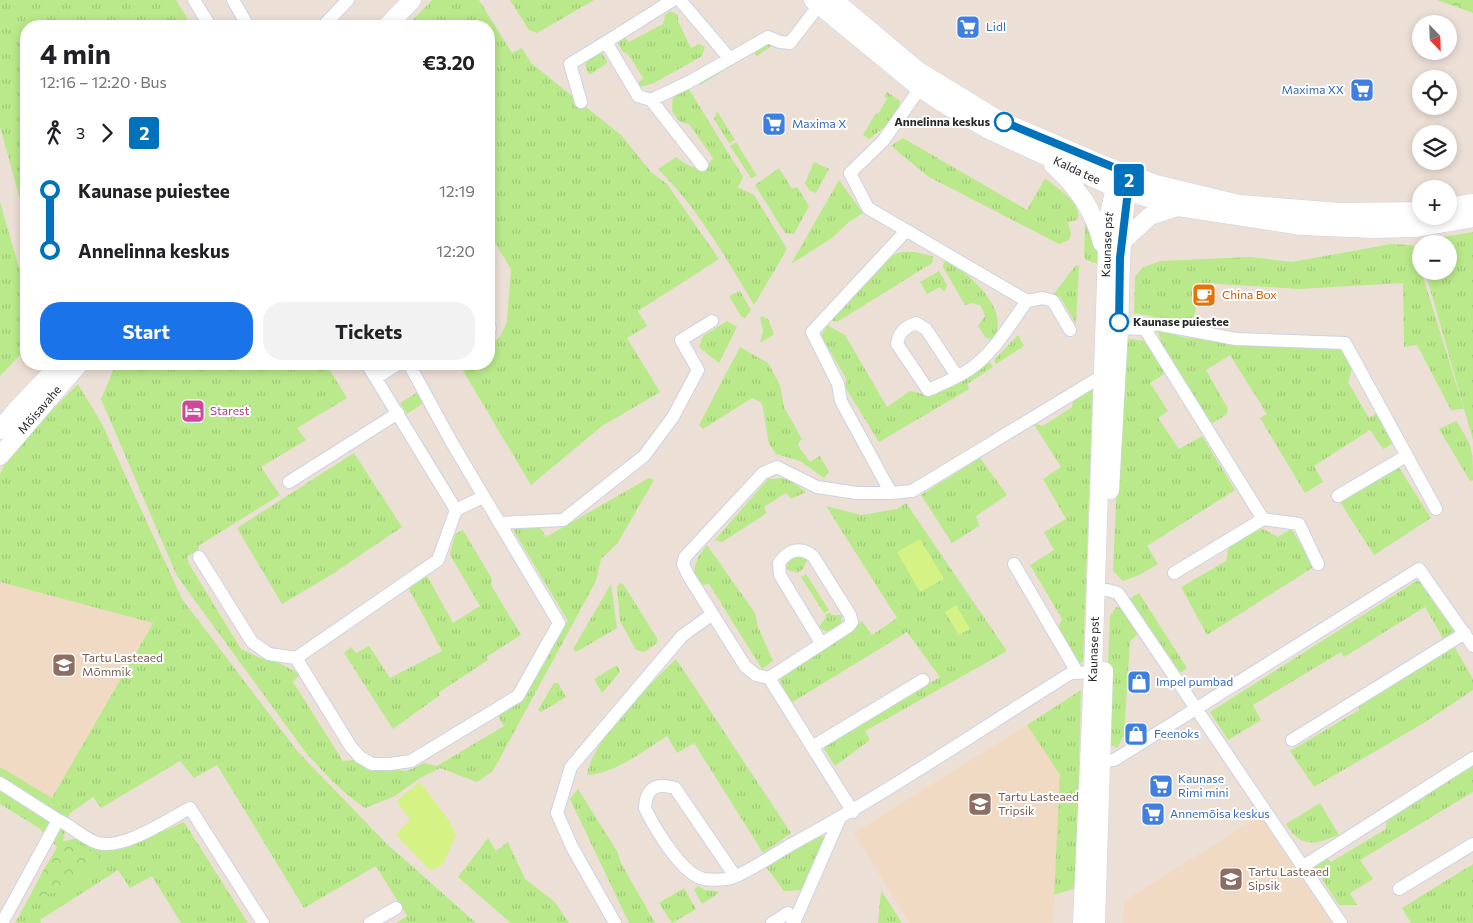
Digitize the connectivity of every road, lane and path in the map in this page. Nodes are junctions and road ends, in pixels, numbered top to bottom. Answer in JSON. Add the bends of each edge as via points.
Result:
{"nodes":[{"id":1,"x":194,"y":0,"type":"edge"},
{"id":2,"x":233,"y":0,"type":"edge"},
{"id":3,"x":348,"y":0,"type":"edge"},
{"id":4,"x":412,"y":0,"type":"edge"},
{"id":5,"x":673,"y":0,"type":"edge"},
{"id":6,"x":680,"y":0,"type":"edge"},
{"id":7,"x":822,"y":1,"type":"edge"},
{"id":8,"x":206,"y":20,"type":"edge"},
{"id":9,"x":245,"y":20,"type":"edge"},
{"id":10,"x":329,"y":20,"type":"edge"},
{"id":11,"x":393,"y":20,"type":"edge"},
{"id":12,"x":606,"y":42,"type":"junction"},
{"id":13,"x":730,"y":59,"type":"junction"},
{"id":14,"x":924,"y":83,"type":"junction"},
{"id":15,"x":651,"y":100,"type":"junction"},
{"id":16,"x":581,"y":102,"type":"dead end"},
{"id":17,"x":1043,"y":156,"type":"junction"},
{"id":18,"x":702,"y":164,"type":"dead end"},
{"id":19,"x":1124,"y":185,"type":"junction"},
{"id":20,"x":1473,"y":203,"type":"edge"},
{"id":21,"x":1457,"y":206,"type":"edge"},
{"id":22,"x":1178,"y":207,"type":"junction"},
{"id":23,"x":1412,"y":211,"type":"edge"},
{"id":24,"x":1473,"y":218,"type":"edge"},
{"id":25,"x":906,"y":231,"type":"junction"},
{"id":26,"x":1123,"y":241,"type":"junction"},
{"id":27,"x":1105,"y":259,"type":"junction"},
{"id":28,"x":1105,"y":280,"type":"junction"},
{"id":29,"x":1027,"y":301,"type":"junction"},
{"id":30,"x":712,"y":321,"type":"dead end"},
{"id":31,"x":1119,"y":328,"type":"junction"},
{"id":32,"x":1144,"y":329,"type":"junction"},
{"id":33,"x":1070,"y":330,"type":"dead end"},
{"id":34,"x":1103,"y":338,"type":"junction"},
{"id":35,"x":54,"y":370,"type":"edge"},
{"id":36,"x":74,"y":370,"type":"edge"},
{"id":37,"x":371,"y":370,"type":"edge"},
{"id":38,"x":389,"y":370,"type":"edge"},
{"id":39,"x":412,"y":370,"type":"edge"},
{"id":40,"x":957,"y":376,"type":"junction"},
{"id":41,"x":376,"y":378,"type":"junction"},
{"id":42,"x":1109,"y":378,"type":"junction"},
{"id":43,"x":16,"y":410,"type":"junction"},
{"id":44,"x":398,"y":414,"type":"junction"},
{"id":45,"x":0,"y":421,"type":"edge"},
{"id":46,"x":0,"y":430,"type":"edge"},
{"id":47,"x":0,"y":456,"type":"edge"},
{"id":48,"x":1406,"y":456,"type":"junction"},
{"id":49,"x":289,"y":482,"type":"dead end"},
{"id":50,"x":891,"y":493,"type":"junction"},
{"id":51,"x":1338,"y":496,"type":"dead end"},
{"id":52,"x":483,"y":497,"type":"junction"},
{"id":53,"x":1436,"y":509,"type":"dead end"},
{"id":54,"x":456,"y":510,"type":"junction"},
{"id":55,"x":1263,"y":520,"type":"junction"},
{"id":56,"x":498,"y":523,"type":"junction"},
{"id":57,"x":199,"y":557,"type":"dead end"},
{"id":58,"x":1014,"y":564,"type":"dead end"},
{"id":59,"x":1318,"y":564,"type":"dead end"},
{"id":60,"x":1174,"y":573,"type":"dead end"},
{"id":61,"x":1107,"y":590,"type":"junction"},
{"id":62,"x":712,"y":615,"type":"junction"},
{"id":63,"x":1465,"y":633,"type":"junction"},
{"id":64,"x":821,"y":643,"type":"junction"},
{"id":65,"x":1473,"y":646,"type":"edge"},
{"id":66,"x":296,"y":658,"type":"junction"},
{"id":67,"x":1091,"y":672,"type":"junction"},
{"id":68,"x":770,"y":678,"type":"junction"},
{"id":69,"x":922,"y":680,"type":"dead end"},
{"id":70,"x":1197,"y":709,"type":"junction"},
{"id":71,"x":1292,"y":740,"type":"dead end"},
{"id":72,"x":812,"y":747,"type":"junction"},
{"id":73,"x":1473,"y":758,"type":"edge"},
{"id":74,"x":1102,"y":761,"type":"junction"},
{"id":75,"x":0,"y":783,"type":"edge"},
{"id":76,"x":853,"y":812,"type":"junction"},
{"id":77,"x":58,"y":820,"type":"junction"},
{"id":78,"x":839,"y":820,"type":"junction"},
{"id":79,"x":1473,"y":844,"type":"edge"},
{"id":80,"x":1302,"y":866,"type":"junction"},
{"id":81,"x":735,"y":876,"type":"junction"},
{"id":82,"x":1399,"y":889,"type":"dead end"},
{"id":83,"x":396,"y":908,"type":"dead end"},
{"id":84,"x":2,"y":923,"type":"edge"},
{"id":85,"x":263,"y":923,"type":"edge"},
{"id":86,"x":370,"y":923,"type":"edge"},
{"id":87,"x":615,"y":923,"type":"edge"},
{"id":88,"x":772,"y":923,"type":"edge"},
{"id":89,"x":794,"y":923,"type":"edge"},
{"id":90,"x":1082,"y":923,"type":"edge"},
{"id":91,"x":1096,"y":923,"type":"edge"},
{"id":92,"x":1341,"y":923,"type":"edge"}],
"edges":[{"from":1,"to":8,"type":"street"},
{"from":2,"to":9,"type":"street"},
{"from":3,"to":10,"type":"street"},
{"from":4,"to":11,"type":"street"},
{"from":5,"to":12,"type":"street"},
{"from":6,"to":13,"type":"street"},
{"from":7,"to":13,"type":"street","via":[[790,43],[768,37]]},
{"from":7,"to":14,"type":"street","name":"Kalda tee"},
{"from":12,"to":15,"type":"street","via":[[638,96]]},
{"from":12,"to":16,"type":"street","via":[[570,64]]},
{"from":13,"to":15,"type":"street"},
{"from":14,"to":17,"type":"street","name":"Kalda tee","via":[[988,129]]},
{"from":14,"to":19,"type":"street","name":"Kalda tee"},
{"from":14,"to":25,"type":"street","via":[[882,141],[850,173],[868,208]]},
{"from":15,"to":18,"type":"street"},
{"from":17,"to":19,"type":"street","name":"Kalda tee"},
{"from":17,"to":27,"type":"street","via":[[1082,194],[1095,220]]},
{"from":19,"to":22,"type":"street","name":"Kalda tee"},
{"from":19,"to":23,"type":"street","name":"Kalda tee","via":[[1239,204],[1340,212]]},
{"from":19,"to":26,"type":"street","name":"Kaunase pst"},
{"from":19,"to":27,"type":"street","name":"Kaunase pst","via":[[1108,219]]},
{"from":20,"to":21,"type":"street"},
{"from":22,"to":24,"type":"street","name":"Kalda tee","via":[[1302,226],[1374,229],[1416,228]]},
{"from":22,"to":26,"type":"street","via":[[1150,216]]},
{"from":25,"to":29,"type":"street"},
{"from":25,"to":50,"type":"street","via":[[812,332],[838,384],[841,401]]},
{"from":26,"to":31,"type":"street","name":"Kaunase pst"},
{"from":27,"to":28,"type":"street","name":"Kaunase pst"},
{"from":28,"to":31,"type":"street","via":[[1112,297],[1111,316]]},
{"from":28,"to":34,"type":"street","name":"Kaunase pst"},
{"from":29,"to":33,"type":"street","via":[[1043,298],[1053,301]]},
{"from":29,"to":40,"type":"street","via":[[998,341],[971,368]]},
{"from":30,"to":56,"type":"street","via":[[681,340],[698,370],[672,417],[644,456],[563,520]]},
{"from":31,"to":32,"type":"street"},
{"from":31,"to":34,"type":"street"},
{"from":31,"to":42,"type":"street","name":"Kaunase pst"},
{"from":32,"to":48,"type":"street","via":[[1156,324],[1236,339],[1346,344]]},
{"from":32,"to":55,"type":"street"},
{"from":34,"to":42,"type":"street","name":"Kaunase pst"},
{"from":35,"to":43,"type":"street","name":"Mõisavahe"},
{"from":36,"to":47,"type":"street","name":"Mõisavahe"},
{"from":37,"to":41,"type":"street"},
{"from":38,"to":41,"type":"street"},
{"from":39,"to":52,"type":"street"},
{"from":40,"to":40,"type":"street","via":[[928,390],[897,344],[899,335],[907,326],[916,323],[926,329]]},
{"from":41,"to":44,"type":"street"},
{"from":42,"to":50,"type":"street","via":[[912,491]]},
{"from":42,"to":61,"type":"street","name":"Kaunase pst"},
{"from":42,"to":67,"type":"street","name":"Kaunase pst"},
{"from":43,"to":45,"type":"street"},
{"from":43,"to":46,"type":"street","name":"Mõisavahe"},
{"from":44,"to":49,"type":"street"},
{"from":44,"to":54,"type":"street"},
{"from":48,"to":51,"type":"street"},
{"from":48,"to":53,"type":"street"},
{"from":50,"to":62,"type":"street","via":[[857,493],[817,487],[777,467],[763,473],[685,557],[683,564],[688,575]]},
{"from":52,"to":54,"type":"street"},
{"from":52,"to":56,"type":"street"},
{"from":54,"to":66,"type":"street","via":[[438,560]]},
{"from":55,"to":59,"type":"street","via":[[1299,524]]},
{"from":55,"to":60,"type":"street"},
{"from":56,"to":66,"type":"street","via":[[559,623],[518,696],[411,761],[372,764],[350,747]]},
{"from":57,"to":66,"type":"street","via":[[252,642],[269,654]]},
{"from":58,"to":67,"type":"street"},
{"from":61,"to":67,"type":"street","name":"Kaunase pst"},
{"from":61,"to":70,"type":"street","via":[[1118,593]]},
{"from":62,"to":68,"type":"street","via":[[745,666],[756,675]]},
{"from":62,"to":87,"type":"street","via":[[682,636],[571,767],[568,776],[557,813],[572,847]]},
{"from":63,"to":65,"type":"street"},
{"from":63,"to":70,"type":"street","via":[[1419,569]]},
{"from":63,"to":71,"type":"street"},
{"from":64,"to":64,"type":"street","via":[[849,626],[852,622],[850,614],[813,556],[805,550],[795,550],[779,563],[780,575]]},
{"from":64,"to":68,"type":"street"},
{"from":67,"to":74,"type":"street","name":"Kaunase pst"},
{"from":67,"to":76,"type":"street","via":[[982,728]]},
{"from":67,"to":90,"type":"street","name":"Kaunase pst"},
{"from":68,"to":72,"type":"street"},
{"from":69,"to":72,"type":"street"},
{"from":70,"to":74,"type":"street","via":[[1114,760]]},
{"from":70,"to":80,"type":"street"},
{"from":72,"to":76,"type":"street"},
{"from":73,"to":80,"type":"street"},
{"from":74,"to":91,"type":"street","name":"Kaunase pst"},
{"from":75,"to":77,"type":"street"},
{"from":76,"to":78,"type":"street"},
{"from":77,"to":84,"type":"street"},
{"from":77,"to":85,"type":"street","via":[[97,843],[110,844],[126,841],[190,808]]},
{"from":78,"to":81,"type":"street"},
{"from":78,"to":89,"type":"street"},
{"from":79,"to":82,"type":"street"},
{"from":80,"to":92,"type":"street"},
{"from":81,"to":81,"type":"street","via":[[703,879],[681,864],[644,808],[645,798],[652,789],[662,784],[675,788]]},
{"from":83,"to":86,"type":"street"},
{"from":88,"to":89,"type":"street","via":[[788,913]]}]}
